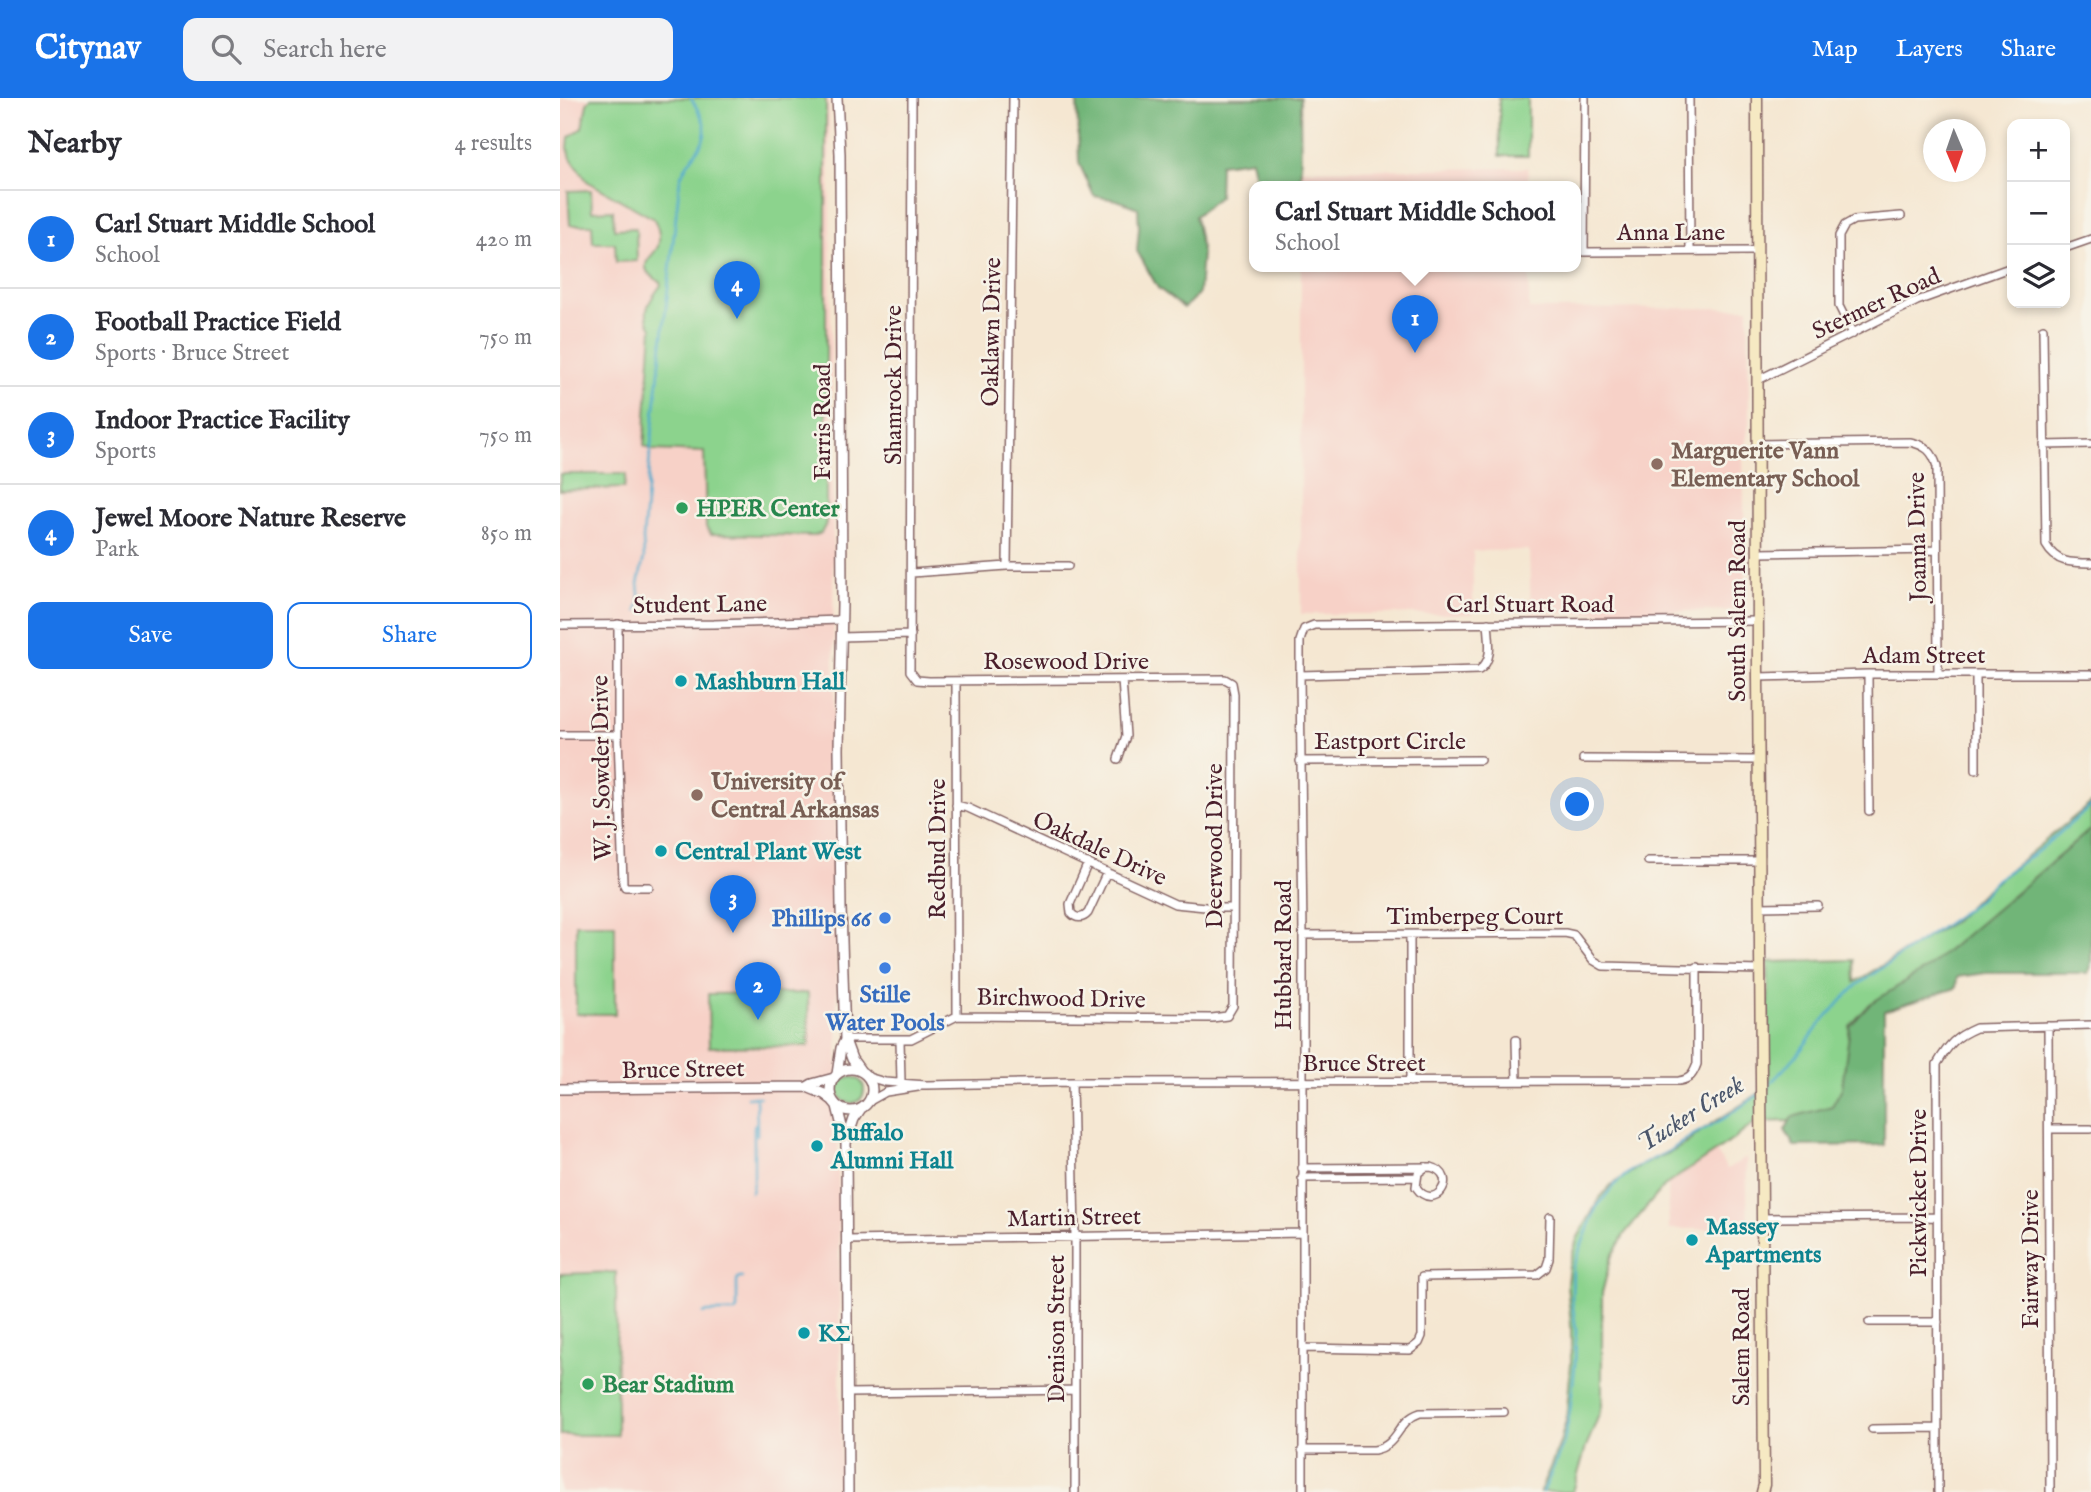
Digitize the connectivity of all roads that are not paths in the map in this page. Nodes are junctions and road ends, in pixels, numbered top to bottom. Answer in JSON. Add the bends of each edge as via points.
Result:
{"nodes":[{"id":1,"x":837,"y":98,"type":"edge"},
{"id":2,"x":912,"y":98,"type":"edge"},
{"id":3,"x":1013,"y":98,"type":"edge"},
{"id":4,"x":1585,"y":98,"type":"edge"},
{"id":5,"x":1689,"y":98,"type":"edge"},
{"id":6,"x":1757,"y":98,"type":"edge"},
{"id":7,"x":1901,"y":216,"type":"dead end"},
{"id":8,"x":2091,"y":239,"type":"edge"},
{"id":9,"x":2070,"y":246,"type":"edge"},
{"id":10,"x":1690,"y":251,"type":"junction"},
{"id":11,"x":1757,"y":251,"type":"junction"},
{"id":12,"x":2007,"y":269,"type":"edge"},
{"id":13,"x":2043,"y":330,"type":"dead end"},
{"id":14,"x":1853,"y":334,"type":"junction"},
{"id":15,"x":1758,"y":380,"type":"junction"},
{"id":16,"x":1758,"y":444,"type":"junction"},
{"id":17,"x":2091,"y":444,"type":"edge"},
{"id":18,"x":2044,"y":445,"type":"junction"},
{"id":19,"x":1937,"y":550,"type":"junction"},
{"id":20,"x":1759,"y":553,"type":"junction"},
{"id":21,"x":2091,"y":563,"type":"edge"},
{"id":22,"x":1007,"y":566,"type":"junction"},
{"id":23,"x":1068,"y":566,"type":"dead end"},
{"id":24,"x":912,"y":573,"type":"junction"},
{"id":25,"x":841,"y":620,"type":"junction"},
{"id":26,"x":1758,"y":621,"type":"junction"},
{"id":27,"x":1488,"y":623,"type":"junction"},
{"id":28,"x":618,"y":624,"type":"junction"},
{"id":29,"x":560,"y":625,"type":"edge"},
{"id":30,"x":1304,"y":629,"type":"joint"},
{"id":31,"x":911,"y":635,"type":"junction"},
{"id":32,"x":841,"y":636,"type":"junction"},
{"id":33,"x":911,"y":671,"type":"joint"},
{"id":34,"x":1938,"y":673,"type":"junction"},
{"id":35,"x":1868,"y":674,"type":"junction"},
{"id":36,"x":1976,"y":674,"type":"junction"},
{"id":37,"x":2091,"y":674,"type":"edge"},
{"id":38,"x":1300,"y":675,"type":"junction"},
{"id":39,"x":1758,"y":677,"type":"junction"},
{"id":40,"x":1225,"y":679,"type":"joint"},
{"id":41,"x":1122,"y":680,"type":"junction"},
{"id":42,"x":957,"y":681,"type":"junction"},
{"id":43,"x":560,"y":735,"type":"edge"},
{"id":44,"x":618,"y":735,"type":"junction"},
{"id":45,"x":1118,"y":759,"type":"dead end"},
{"id":46,"x":1583,"y":759,"type":"dead end"},
{"id":47,"x":1480,"y":760,"type":"dead end"},
{"id":48,"x":1759,"y":760,"type":"junction"},
{"id":49,"x":1300,"y":761,"type":"junction"},
{"id":50,"x":1976,"y":770,"type":"dead end"},
{"id":51,"x":956,"y":805,"type":"junction"},
{"id":52,"x":1869,"y":811,"type":"dead end"},
{"id":53,"x":1648,"y":860,"type":"dead end"},
{"id":54,"x":1759,"y":861,"type":"junction"},
{"id":55,"x":1088,"y":863,"type":"junction"},
{"id":56,"x":1107,"y":872,"type":"junction"},
{"id":57,"x":649,"y":887,"type":"dead end"},
{"id":58,"x":1818,"y":906,"type":"dead end"},
{"id":59,"x":1760,"y":907,"type":"junction"},
{"id":60,"x":1232,"y":908,"type":"junction"},
{"id":61,"x":1303,"y":935,"type":"junction"},
{"id":62,"x":1410,"y":935,"type":"junction"},
{"id":63,"x":1697,"y":967,"type":"junction"},
{"id":64,"x":1760,"y":970,"type":"junction"},
{"id":65,"x":957,"y":1016,"type":"junction"},
{"id":66,"x":1227,"y":1016,"type":"joint"},
{"id":67,"x":2091,"y":1025,"type":"edge"},
{"id":68,"x":2048,"y":1026,"type":"junction"},
{"id":69,"x":845,"y":1040,"type":"junction"},
{"id":70,"x":900,"y":1040,"type":"junction"},
{"id":71,"x":1516,"y":1040,"type":"dead end"},
{"id":72,"x":865,"y":1074,"type":"junction"},
{"id":73,"x":835,"y":1076,"type":"junction"},
{"id":74,"x":1517,"y":1081,"type":"junction"},
{"id":75,"x":901,"y":1082,"type":"junction"},
{"id":76,"x":1072,"y":1082,"type":"junction"},
{"id":77,"x":1302,"y":1082,"type":"junction"},
{"id":78,"x":1410,"y":1083,"type":"junction"},
{"id":79,"x":1761,"y":1083,"type":"joint"},
{"id":80,"x":926,"y":1085,"type":"junction"},
{"id":81,"x":807,"y":1087,"type":"junction"},
{"id":82,"x":560,"y":1089,"type":"edge"},
{"id":83,"x":870,"y":1101,"type":"junction"},
{"id":84,"x":834,"y":1103,"type":"junction"},
{"id":85,"x":861,"y":1110,"type":"junction"},
{"id":86,"x":2049,"y":1129,"type":"junction"},
{"id":87,"x":2091,"y":1129,"type":"edge"},
{"id":88,"x":846,"y":1143,"type":"junction"},
{"id":89,"x":1426,"y":1167,"type":"junction"},
{"id":90,"x":1302,"y":1168,"type":"junction"},
{"id":91,"x":1302,"y":1178,"type":"junction"},
{"id":92,"x":1416,"y":1178,"type":"junction"},
{"id":93,"x":1550,"y":1217,"type":"dead end"},
{"id":94,"x":1937,"y":1217,"type":"junction"},
{"id":95,"x":1763,"y":1218,"type":"junction"},
{"id":96,"x":1303,"y":1233,"type":"junction"},
{"id":97,"x":1075,"y":1236,"type":"junction"},
{"id":98,"x":846,"y":1240,"type":"junction"},
{"id":99,"x":1869,"y":1322,"type":"dead end"},
{"id":100,"x":1938,"y":1322,"type":"junction"},
{"id":101,"x":1303,"y":1348,"type":"junction"},
{"id":102,"x":1075,"y":1390,"type":"junction"},
{"id":103,"x":847,"y":1393,"type":"junction"},
{"id":104,"x":1504,"y":1412,"type":"dead end"},
{"id":105,"x":1937,"y":1428,"type":"junction"},
{"id":106,"x":1872,"y":1429,"type":"dead end"},
{"id":107,"x":1302,"y":1450,"type":"junction"},
{"id":108,"x":1764,"y":1491,"type":"edge"},
{"id":109,"x":848,"y":1492,"type":"edge"},
{"id":110,"x":1075,"y":1492,"type":"edge"},
{"id":111,"x":1303,"y":1492,"type":"edge"},
{"id":112,"x":1938,"y":1492,"type":"edge"},
{"id":113,"x":2050,"y":1492,"type":"edge"}],
"edges":[{"from":1,"to":25,"type":"street","name":"Farris Road"},
{"from":2,"to":24,"type":"street","name":"Shamrock Drive"},
{"from":3,"to":22,"type":"street","name":"Oaklawn Drive"},
{"from":4,"to":10,"type":"street","name":"Anna Lane","via":[[1584,252]]},
{"from":5,"to":10,"type":"street"},
{"from":6,"to":11,"type":"main road","name":"South Salem Road"},
{"from":7,"to":14,"type":"street","via":[[1854,220],[1839,236],[1839,306]]},
{"from":8,"to":9,"type":"street"},
{"from":10,"to":11,"type":"street","name":"Anna Lane"},
{"from":11,"to":15,"type":"main road","name":"South Salem Road"},
{"from":12,"to":14,"type":"street","name":"Stermer Road","via":[[1917,301]]},
{"from":13,"to":18,"type":"street"},
{"from":14,"to":15,"type":"street","name":"Stermer Road"},
{"from":15,"to":16,"type":"main road","name":"South Salem Road"},
{"from":16,"to":19,"type":"street","name":"Joanna Drive","via":[[1923,444],[1937,467]]},
{"from":16,"to":20,"type":"main road","name":"South Salem Road"},
{"from":17,"to":18,"type":"street"},
{"from":18,"to":21,"type":"street","via":[[2046,545],[2058,559]]},
{"from":19,"to":20,"type":"street"},
{"from":19,"to":34,"type":"street","name":"Joanna Drive"},
{"from":20,"to":26,"type":"main road","name":"South Salem Road"},
{"from":22,"to":23,"type":"street"},
{"from":22,"to":24,"type":"street"},
{"from":24,"to":31,"type":"street","name":"Shamrock Drive"},
{"from":25,"to":28,"type":"street","name":"Student Lane"},
{"from":25,"to":32,"type":"street","name":"Farris Road"},
{"from":26,"to":27,"type":"street","name":"Carl Stuart Road"},
{"from":26,"to":39,"type":"main road","name":"South Salem Road"},
{"from":27,"to":30,"type":"street","name":"Carl Stuart Road","via":[[1314,625]]},
{"from":27,"to":38,"type":"street","via":[[1489,658],[1479,670]]},
{"from":28,"to":29,"type":"street","name":"Student Lane"},
{"from":28,"to":44,"type":"street","name":"W. J. Sowder Drive"},
{"from":30,"to":38,"type":"street","name":"Hubbard Road"},
{"from":31,"to":32,"type":"street"},
{"from":31,"to":33,"type":"street","name":"Shamrock Drive"},
{"from":32,"to":69,"type":"street","name":"Farris Road"},
{"from":33,"to":42,"type":"street","name":"Rosewood Drive","via":[[917,680]]},
{"from":34,"to":35,"type":"street","name":"Adam Street"},
{"from":34,"to":36,"type":"street","name":"Adam Street"},
{"from":35,"to":39,"type":"street","name":"Adam Street"},
{"from":35,"to":52,"type":"street"},
{"from":36,"to":37,"type":"street","name":"Adam Street"},
{"from":36,"to":50,"type":"street"},
{"from":38,"to":49,"type":"street","name":"Hubbard Road"},
{"from":39,"to":48,"type":"main road","name":"South Salem Road"},
{"from":40,"to":41,"type":"street","name":"Rosewood Drive"},
{"from":40,"to":60,"type":"street","name":"Deerwood Drive","via":[[1232,683],[1234,694]]},
{"from":41,"to":42,"type":"street","name":"Rosewood Drive"},
{"from":41,"to":45,"type":"street","via":[[1126,736]]},
{"from":42,"to":51,"type":"street","name":"Redbud Drive"},
{"from":43,"to":44,"type":"street"},
{"from":44,"to":57,"type":"street","name":"W. J. Sowder Drive","via":[[623,883],[625,887]]},
{"from":46,"to":48,"type":"street"},
{"from":47,"to":49,"type":"street","name":"Eastport Circle"},
{"from":48,"to":54,"type":"main road","name":"South Salem Road"},
{"from":49,"to":61,"type":"street","name":"Hubbard Road"},
{"from":51,"to":55,"type":"street","name":"Oakdale Drive"},
{"from":51,"to":65,"type":"street","name":"Redbud Drive"},
{"from":53,"to":54,"type":"street"},
{"from":54,"to":59,"type":"main road","name":"South Salem Road"},
{"from":55,"to":56,"type":"street","name":"Oakdale Drive"},
{"from":55,"to":56,"type":"street","via":[[1070,907],[1077,917],[1088,913]]},
{"from":56,"to":60,"type":"street","name":"Oakdale Drive","via":[[1175,904]]},
{"from":58,"to":59,"type":"street"},
{"from":59,"to":64,"type":"main road","name":"South Salem Road"},
{"from":60,"to":66,"type":"street","name":"Deerwood Drive","via":[[1233,1006]]},
{"from":61,"to":62,"type":"street","name":"Timberpeg Court"},
{"from":61,"to":77,"type":"street","name":"Hubbard Road"},
{"from":62,"to":63,"type":"street","name":"Timberpeg Court","via":[[1574,934],[1603,966]]},
{"from":62,"to":78,"type":"street"},
{"from":63,"to":64,"type":"street","name":"Timberpeg Court"},
{"from":63,"to":74,"type":"street","name":"Bruce Street","via":[[1697,1064],[1687,1080]]},
{"from":64,"to":79,"type":"main road","name":"South Salem Road"},
{"from":65,"to":66,"type":"street","name":"Birchwood Drive"},
{"from":65,"to":70,"type":"street","name":"Birchwood Drive"},
{"from":67,"to":68,"type":"street","name":"Pickwicket Drive"},
{"from":68,"to":86,"type":"street","name":"Fairway Drive"},
{"from":68,"to":94,"type":"street","name":"Pickwicket Drive","via":[[1976,1028],[1959,1035],[1937,1064]]},
{"from":69,"to":70,"type":"street","name":"Birchwood Drive"},
{"from":69,"to":72,"type":"street","name":"Farris Road","via":[[852,1059]]},
{"from":69,"to":73,"type":"street","name":"Farris Road"},
{"from":70,"to":75,"type":"street"},
{"from":71,"to":74,"type":"street"},
{"from":72,"to":73,"type":"street","via":[[849,1069]]},
{"from":72,"to":75,"type":"street","name":"Bruce Street"},
{"from":72,"to":83,"type":"street","via":[[873,1089]]},
{"from":73,"to":81,"type":"street","name":"Bruce Street"},
{"from":73,"to":84,"type":"street","via":[[830,1086]]},
{"from":74,"to":78,"type":"street","name":"Bruce Street"},
{"from":75,"to":80,"type":"street","name":"Bruce Street"},
{"from":76,"to":77,"type":"street","name":"Bruce Street"},
{"from":76,"to":80,"type":"street","name":"Bruce Street"},
{"from":76,"to":97,"type":"street","name":"Denison Street"},
{"from":77,"to":78,"type":"street","name":"Bruce Street"},
{"from":77,"to":90,"type":"street","name":"Hubbard Road"},
{"from":79,"to":95,"type":"main road","name":"Salem Road"},
{"from":80,"to":83,"type":"street","name":"Bruce Street","via":[[886,1092]]},
{"from":81,"to":82,"type":"street","name":"Bruce Street"},
{"from":81,"to":84,"type":"street","name":"Bruce Street"},
{"from":83,"to":85,"type":"street"},
{"from":84,"to":85,"type":"street","via":[[849,1111]]},
{"from":84,"to":88,"type":"street"},
{"from":85,"to":88,"type":"street"},
{"from":86,"to":87,"type":"street"},
{"from":86,"to":113,"type":"street","name":"Fairway Drive"},
{"from":88,"to":98,"type":"street"},
{"from":89,"to":90,"type":"street"},
{"from":89,"to":92,"type":"street"},
{"from":89,"to":92,"type":"street","via":[[1443,1175],[1440,1193],[1422,1194]]},
{"from":90,"to":91,"type":"street","name":"Hubbard Road"},
{"from":91,"to":92,"type":"street"},
{"from":91,"to":96,"type":"street","name":"Hubbard Road"},
{"from":93,"to":101,"type":"street","via":[[1549,1259],[1537,1275],[1422,1278],[1422,1336],[1410,1350]]},
{"from":94,"to":95,"type":"street"},
{"from":94,"to":100,"type":"street","name":"Pickwicket Drive"},
{"from":95,"to":108,"type":"main road","name":"Salem Road"},
{"from":96,"to":97,"type":"street","name":"Martin Street"},
{"from":96,"to":101,"type":"street","name":"Hubbard Road"},
{"from":97,"to":98,"type":"street","name":"Martin Street"},
{"from":97,"to":102,"type":"street","name":"Denison Street"},
{"from":98,"to":103,"type":"street"},
{"from":99,"to":100,"type":"street"},
{"from":100,"to":105,"type":"street","name":"Pickwicket Drive"},
{"from":101,"to":107,"type":"street","name":"Hubbard Road"},
{"from":102,"to":103,"type":"street"},
{"from":102,"to":110,"type":"street","name":"Denison Street"},
{"from":103,"to":109,"type":"street"},
{"from":104,"to":107,"type":"street","via":[[1420,1413],[1409,1417],[1384,1448]]},
{"from":105,"to":106,"type":"street"},
{"from":105,"to":112,"type":"street","name":"Pickwicket Drive"},
{"from":107,"to":111,"type":"street","name":"Hubbard Road"}]}
